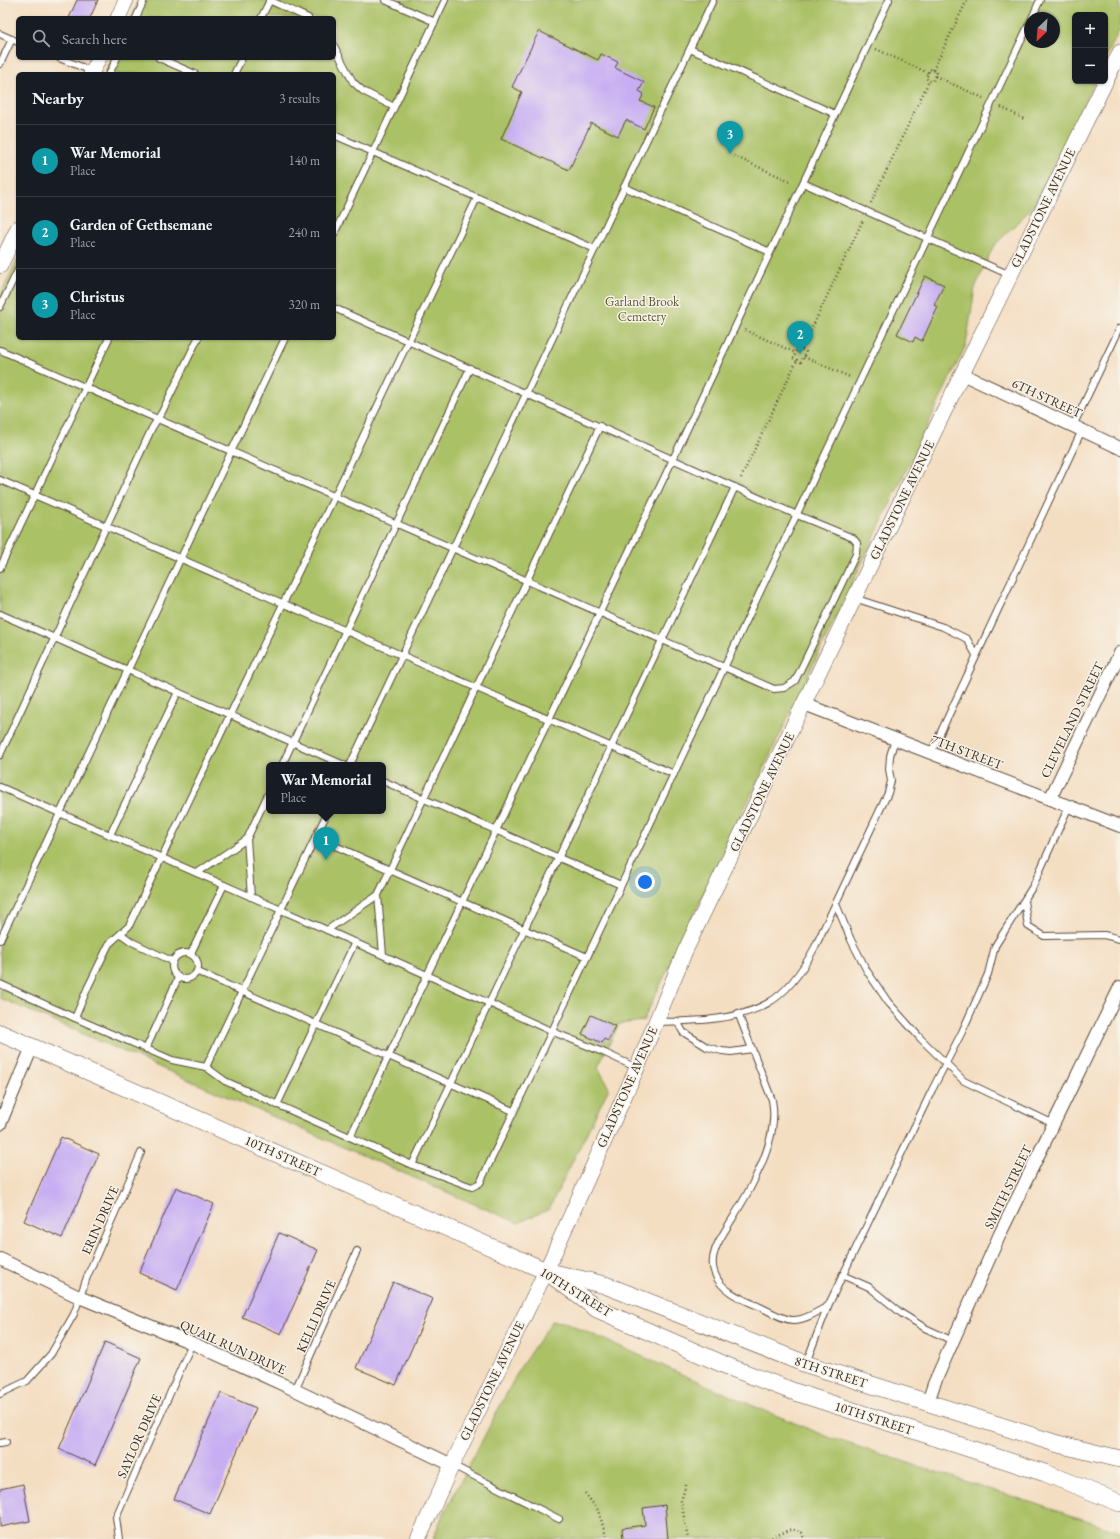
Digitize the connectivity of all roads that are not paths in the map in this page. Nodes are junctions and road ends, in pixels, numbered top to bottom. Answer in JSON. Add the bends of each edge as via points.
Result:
{"nodes":[{"id":1,"x":126,"y":0,"type":"edge"},
{"id":2,"x":144,"y":0,"type":"edge"},
{"id":3,"x":270,"y":0,"type":"edge"},
{"id":4,"x":385,"y":0,"type":"edge"},
{"id":5,"x":445,"y":0,"type":"edge"},
{"id":6,"x":713,"y":0,"type":"edge"},
{"id":7,"x":889,"y":0,"type":"edge"},
{"id":8,"x":1040,"y":0,"type":"edge"},
{"id":9,"x":1035,"y":12,"type":"edge"},
{"id":10,"x":119,"y":16,"type":"edge"},
{"id":11,"x":137,"y":16,"type":"edge"},
{"id":12,"x":262,"y":16,"type":"edge"},
{"id":13,"x":304,"y":16,"type":"edge"},
{"id":14,"x":435,"y":22,"type":"junction"},
{"id":15,"x":0,"y":34,"type":"edge"},
{"id":16,"x":1024,"y":35,"type":"edge"},
{"id":17,"x":15,"y":40,"type":"edge"},
{"id":18,"x":690,"y":49,"type":"junction"},
{"id":19,"x":336,"y":50,"type":"edge"},
{"id":20,"x":1120,"y":52,"type":"edge"},
{"id":21,"x":66,"y":60,"type":"edge"},
{"id":22,"x":116,"y":60,"type":"edge"},
{"id":23,"x":164,"y":60,"type":"edge"},
{"id":24,"x":241,"y":60,"type":"edge"},
{"id":25,"x":0,"y":64,"type":"edge"},
{"id":26,"x":94,"y":68,"type":"edge"},
{"id":27,"x":110,"y":72,"type":"edge"},
{"id":28,"x":191,"y":72,"type":"edge"},
{"id":29,"x":235,"y":72,"type":"edge"},
{"id":30,"x":394,"y":107,"type":"junction"},
{"id":31,"x":835,"y":114,"type":"junction"},
{"id":32,"x":336,"y":136,"type":"edge"},
{"id":33,"x":373,"y":152,"type":"junction"},
{"id":34,"x":802,"y":185,"type":"junction"},
{"id":35,"x":624,"y":187,"type":"junction"},
{"id":36,"x":477,"y":198,"type":"junction"},
{"id":37,"x":336,"y":230,"type":"edge"},
{"id":38,"x":16,"y":231,"type":"edge"},
{"id":39,"x":927,"y":239,"type":"junction"},
{"id":40,"x":595,"y":249,"type":"junction"},
{"id":41,"x":4,"y":250,"type":"edge"},
{"id":42,"x":770,"y":252,"type":"junction"},
{"id":43,"x":0,"y":266,"type":"edge"},
{"id":44,"x":16,"y":274,"type":"edge"},
{"id":45,"x":1010,"y":276,"type":"junction"},
{"id":46,"x":0,"y":307,"type":"edge"},
{"id":47,"x":336,"y":309,"type":"edge"},
{"id":48,"x":1120,"y":328,"type":"edge"},
{"id":49,"x":108,"y":340,"type":"edge"},
{"id":50,"x":197,"y":340,"type":"edge"},
{"id":51,"x":284,"y":340,"type":"edge"},
{"id":52,"x":409,"y":340,"type":"junction"},
{"id":53,"x":0,"y":350,"type":"edge"},
{"id":54,"x":470,"y":368,"type":"junction"},
{"id":55,"x":962,"y":374,"type":"junction"},
{"id":56,"x":86,"y":387,"type":"junction"},
{"id":57,"x":526,"y":393,"type":"junction"},
{"id":58,"x":158,"y":419,"type":"junction"},
{"id":59,"x":600,"y":426,"type":"junction"},
{"id":60,"x":1077,"y":428,"type":"junction"},
{"id":61,"x":1120,"y":448,"type":"edge"},
{"id":62,"x":231,"y":451,"type":"junction"},
{"id":63,"x":673,"y":459,"type":"junction"},
{"id":64,"x":0,"y":480,"type":"edge"},
{"id":65,"x":735,"y":487,"type":"junction"},
{"id":66,"x":35,"y":495,"type":"junction"},
{"id":67,"x":334,"y":496,"type":"junction"},
{"id":68,"x":797,"y":515,"type":"junction"},
{"id":69,"x":397,"y":523,"type":"junction"},
{"id":70,"x":107,"y":526,"type":"junction"},
{"id":71,"x":453,"y":548,"type":"junction"},
{"id":72,"x":181,"y":558,"type":"junction"},
{"id":73,"x":0,"y":568,"type":"edge"},
{"id":74,"x":527,"y":580,"type":"junction"},
{"id":75,"x":854,"y":598,"type":"junction"},
{"id":76,"x":283,"y":604,"type":"junction"},
{"id":77,"x":600,"y":612,"type":"junction"},
{"id":78,"x":0,"y":614,"type":"edge"},
{"id":79,"x":346,"y":631,"type":"junction"},
{"id":80,"x":55,"y":638,"type":"junction"},
{"id":81,"x":662,"y":639,"type":"junction"},
{"id":82,"x":1120,"y":653,"type":"edge"},
{"id":83,"x":402,"y":655,"type":"junction"},
{"id":84,"x":976,"y":655,"type":"junction"},
{"id":85,"x":724,"y":667,"type":"junction"},
{"id":86,"x":128,"y":670,"type":"junction"},
{"id":87,"x":476,"y":688,"type":"junction"},
{"id":88,"x":178,"y":692,"type":"junction"},
{"id":89,"x":804,"y":704,"type":"junction"},
{"id":90,"x":230,"y":714,"type":"junction"},
{"id":91,"x":549,"y":719,"type":"junction"},
{"id":92,"x":895,"y":739,"type":"junction"},
{"id":93,"x":293,"y":742,"type":"junction"},
{"id":94,"x":611,"y":746,"type":"junction"},
{"id":95,"x":931,"y":753,"type":"junction"},
{"id":96,"x":0,"y":755,"type":"edge"},
{"id":97,"x":283,"y":762,"type":"edge"},
{"id":98,"x":337,"y":762,"type":"edge"},
{"id":99,"x":351,"y":762,"type":"edge"},
{"id":100,"x":674,"y":774,"type":"junction"},
{"id":101,"x":386,"y":782,"type":"edge"},
{"id":102,"x":0,"y":787,"type":"edge"},
{"id":103,"x":266,"y":798,"type":"edge"},
{"id":104,"x":423,"y":798,"type":"junction"},
{"id":105,"x":1050,"y":799,"type":"junction"},
{"id":106,"x":1069,"y":806,"type":"junction"},
{"id":107,"x":60,"y":813,"type":"junction"},
{"id":108,"x":327,"y":814,"type":"edge"},
{"id":109,"x":1120,"y":826,"type":"edge"},
{"id":110,"x":496,"y":831,"type":"junction"},
{"id":111,"x":110,"y":835,"type":"junction"},
{"id":112,"x":316,"y":837,"type":"junction"},
{"id":113,"x":247,"y":839,"type":"junction"},
{"id":114,"x":162,"y":858,"type":"junction"},
{"id":115,"x":558,"y":858,"type":"junction"},
{"id":116,"x":389,"y":870,"type":"junction"},
{"id":117,"x":198,"y":873,"type":"junction"},
{"id":118,"x":224,"y":885,"type":"junction"},
{"id":119,"x":621,"y":885,"type":"junction"},
{"id":120,"x":378,"y":895,"type":"junction"},
{"id":121,"x":251,"y":897,"type":"junction"},
{"id":122,"x":1024,"y":900,"type":"junction"},
{"id":123,"x":462,"y":902,"type":"junction"},
{"id":124,"x":836,"y":904,"type":"junction"},
{"id":125,"x":281,"y":910,"type":"junction"},
{"id":126,"x":524,"y":929,"type":"junction"},
{"id":127,"x":327,"y":930,"type":"junction"},
{"id":128,"x":121,"y":934,"type":"junction"},
{"id":129,"x":1120,"y":939,"type":"edge"},
{"id":130,"x":0,"y":940,"type":"edge"},
{"id":131,"x":355,"y":942,"type":"junction"},
{"id":132,"x":191,"y":953,"type":"junction"},
{"id":133,"x":383,"y":955,"type":"junction"},
{"id":134,"x":587,"y":956,"type":"junction"},
{"id":135,"x":172,"y":961,"type":"junction"},
{"id":136,"x":198,"y":972,"type":"junction"},
{"id":137,"x":427,"y":975,"type":"junction"},
{"id":138,"x":178,"y":978,"type":"junction"},
{"id":139,"x":0,"y":984,"type":"edge"},
{"id":140,"x":1120,"y":987,"type":"edge"},
{"id":141,"x":242,"y":992,"type":"junction"},
{"id":142,"x":489,"y":1003,"type":"junction"},
{"id":143,"x":738,"y":1014,"type":"junction"},
{"id":144,"x":75,"y":1018,"type":"junction"},
{"id":145,"x":677,"y":1021,"type":"junction"},
{"id":146,"x":656,"y":1022,"type":"junction"},
{"id":147,"x":316,"y":1024,"type":"junction"},
{"id":148,"x":551,"y":1031,"type":"junction"},
{"id":149,"x":0,"y":1033,"type":"edge"},
{"id":150,"x":32,"y":1047,"type":"junction"},
{"id":151,"x":146,"y":1048,"type":"junction"},
{"id":152,"x":752,"y":1049,"type":"junction"},
{"id":153,"x":388,"y":1056,"type":"junction"},
{"id":154,"x":946,"y":1063,"type":"junction"},
{"id":155,"x":206,"y":1067,"type":"junction"},
{"id":156,"x":637,"y":1068,"type":"junction"},
{"id":157,"x":450,"y":1084,"type":"junction"},
{"id":158,"x":277,"y":1105,"type":"junction"},
{"id":159,"x":513,"y":1111,"type":"junction"},
{"id":160,"x":0,"y":1124,"type":"edge"},
{"id":161,"x":1054,"y":1124,"type":"junction"},
{"id":162,"x":350,"y":1137,"type":"junction"},
{"id":163,"x":141,"y":1153,"type":"dead end"},
{"id":164,"x":412,"y":1165,"type":"junction"},
{"id":165,"x":357,"y":1251,"type":"dead end"},
{"id":166,"x":0,"y":1259,"type":"edge"},
{"id":167,"x":546,"y":1271,"type":"junction"},
{"id":168,"x":842,"y":1275,"type":"junction"},
{"id":169,"x":79,"y":1297,"type":"junction"},
{"id":170,"x":828,"y":1306,"type":"junction"},
{"id":171,"x":953,"y":1341,"type":"junction"},
{"id":172,"x":192,"y":1343,"type":"junction"},
{"id":173,"x":806,"y":1364,"type":"junction"},
{"id":174,"x":295,"y":1390,"type":"junction"},
{"id":175,"x":0,"y":1394,"type":"edge"},
{"id":176,"x":928,"y":1402,"type":"junction"},
{"id":177,"x":1120,"y":1459,"type":"edge"},
{"id":178,"x":452,"y":1465,"type":"junction"},
{"id":179,"x":1120,"y":1504,"type":"edge"},
{"id":180,"x":559,"y":1519,"type":"dead end"},
{"id":181,"x":119,"y":1539,"type":"edge"},
{"id":182,"x":418,"y":1539,"type":"edge"}],
"edges":[{"from":1,"to":10,"type":"street"},
{"from":2,"to":11,"type":"lane"},
{"from":3,"to":12,"type":"lane"},
{"from":3,"to":13,"type":"lane"},
{"from":4,"to":14,"type":"lane"},
{"from":5,"to":14,"type":"lane"},
{"from":6,"to":18,"type":"lane"},
{"from":7,"to":31,"type":"lane"},
{"from":8,"to":9,"type":"lane"},
{"from":14,"to":30,"type":"lane"},
{"from":15,"to":17,"type":"lane"},
{"from":16,"to":39,"type":"lane"},
{"from":17,"to":25,"type":"lane"},
{"from":18,"to":31,"type":"lane"},
{"from":18,"to":35,"type":"lane"},
{"from":19,"to":30,"type":"lane","via":[[358,87]]},
{"from":20,"to":45,"type":"street","name":"GLADSTONE AVENUE"},
{"from":21,"to":26,"type":"lane"},
{"from":22,"to":27,"type":"lane"},
{"from":23,"to":28,"type":"lane"},
{"from":24,"to":29,"type":"lane"},
{"from":30,"to":33,"type":"lane"},
{"from":31,"to":34,"type":"lane"},
{"from":32,"to":33,"type":"lane"},
{"from":33,"to":36,"type":"lane"},
{"from":33,"to":37,"type":"lane"},
{"from":34,"to":39,"type":"lane"},
{"from":34,"to":42,"type":"lane"},
{"from":35,"to":40,"type":"lane"},
{"from":35,"to":42,"type":"lane"},
{"from":36,"to":40,"type":"lane"},
{"from":36,"to":52,"type":"lane"},
{"from":38,"to":41,"type":"street"},
{"from":39,"to":45,"type":"lane"},
{"from":39,"to":68,"type":"lane"},
{"from":40,"to":57,"type":"lane"},
{"from":41,"to":43,"type":"street"},
{"from":42,"to":63,"type":"lane"},
{"from":44,"to":46,"type":"lane"},
{"from":45,"to":55,"type":"street","name":"GLADSTONE AVENUE"},
{"from":47,"to":52,"type":"lane"},
{"from":48,"to":60,"type":"lane"},
{"from":49,"to":56,"type":"lane"},
{"from":50,"to":58,"type":"lane"},
{"from":51,"to":62,"type":"lane"},
{"from":52,"to":54,"type":"lane"},
{"from":52,"to":67,"type":"lane"},
{"from":53,"to":56,"type":"lane"},
{"from":54,"to":57,"type":"lane"},
{"from":54,"to":69,"type":"lane"},
{"from":55,"to":60,"type":"street","name":"6TH STREET"},
{"from":55,"to":75,"type":"street","name":"GLADSTONE AVENUE"},
{"from":56,"to":58,"type":"lane"},
{"from":56,"to":66,"type":"lane"},
{"from":57,"to":59,"type":"lane"},
{"from":57,"to":71,"type":"lane"},
{"from":58,"to":62,"type":"lane"},
{"from":58,"to":70,"type":"lane"},
{"from":59,"to":63,"type":"lane"},
{"from":59,"to":74,"type":"lane"},
{"from":60,"to":61,"type":"street","name":"6TH STREET"},
{"from":60,"to":84,"type":"lane"},
{"from":62,"to":67,"type":"lane"},
{"from":62,"to":72,"type":"lane"},
{"from":63,"to":65,"type":"lane"},
{"from":63,"to":77,"type":"lane"},
{"from":64,"to":66,"type":"lane"},
{"from":65,"to":68,"type":"lane"},
{"from":65,"to":81,"type":"lane"},
{"from":66,"to":70,"type":"lane"},
{"from":66,"to":73,"type":"lane"},
{"from":67,"to":69,"type":"lane"},
{"from":67,"to":76,"type":"lane"},
{"from":68,"to":85,"type":"lane"},
{"from":68,"to":85,"type":"lane","via":[[853,538],[857,543],[856,554],[795,681],[784,688],[774,689]]},
{"from":69,"to":71,"type":"lane"},
{"from":69,"to":79,"type":"lane"},
{"from":70,"to":72,"type":"lane"},
{"from":70,"to":80,"type":"lane"},
{"from":71,"to":74,"type":"lane"},
{"from":71,"to":83,"type":"lane"},
{"from":72,"to":76,"type":"lane"},
{"from":72,"to":86,"type":"lane"},
{"from":74,"to":77,"type":"lane"},
{"from":74,"to":87,"type":"lane"},
{"from":75,"to":84,"type":"lane","via":[[943,627],[967,639]]},
{"from":75,"to":89,"type":"street","name":"GLADSTONE AVENUE"},
{"from":76,"to":79,"type":"lane"},
{"from":76,"to":90,"type":"lane"},
{"from":77,"to":81,"type":"lane"},
{"from":77,"to":91,"type":"lane"},
{"from":78,"to":80,"type":"lane"},
{"from":79,"to":83,"type":"lane"},
{"from":79,"to":93,"type":"lane"},
{"from":80,"to":86,"type":"lane"},
{"from":80,"to":96,"type":"lane"},
{"from":81,"to":85,"type":"lane"},
{"from":81,"to":94,"type":"lane"},
{"from":82,"to":105,"type":"street","name":"CLEVELAND STREET"},
{"from":83,"to":87,"type":"lane"},
{"from":83,"to":99,"type":"lane"},
{"from":84,"to":95,"type":"lane"},
{"from":85,"to":100,"type":"lane"},
{"from":86,"to":88,"type":"lane"},
{"from":86,"to":107,"type":"lane"},
{"from":87,"to":91,"type":"lane"},
{"from":87,"to":104,"type":"lane"},
{"from":88,"to":90,"type":"lane"},
{"from":88,"to":111,"type":"lane"},
{"from":89,"to":92,"type":"street","name":"7TH STREET"},
{"from":89,"to":146,"type":"street","name":"GLADSTONE AVENUE","via":[[685,951]]},
{"from":90,"to":93,"type":"lane"},
{"from":90,"to":114,"type":"lane"},
{"from":91,"to":94,"type":"lane"},
{"from":91,"to":110,"type":"lane"},
{"from":92,"to":95,"type":"street","name":"7TH STREET"},
{"from":92,"to":124,"type":"lane","via":[[890,756],[891,781],[888,793]]},
{"from":93,"to":97,"type":"lane"},
{"from":93,"to":98,"type":"lane"},
{"from":94,"to":100,"type":"lane"},
{"from":94,"to":115,"type":"lane"},
{"from":95,"to":105,"type":"street","name":"7TH STREET"},
{"from":100,"to":119,"type":"lane"},
{"from":101,"to":104,"type":"lane"},
{"from":102,"to":107,"type":"lane"},
{"from":103,"to":113,"type":"lane"},
{"from":104,"to":110,"type":"lane"},
{"from":104,"to":116,"type":"lane"},
{"from":105,"to":106,"type":"street","name":"7TH STREET"},
{"from":106,"to":109,"type":"street","name":"7TH STREET"},
{"from":106,"to":122,"type":"lane","via":[[1033,886]]},
{"from":107,"to":111,"type":"lane"},
{"from":107,"to":130,"type":"lane"},
{"from":108,"to":112,"type":"lane"},
{"from":110,"to":115,"type":"lane"},
{"from":110,"to":123,"type":"lane"},
{"from":111,"to":114,"type":"lane"},
{"from":112,"to":116,"type":"lane"},
{"from":112,"to":125,"type":"lane"},
{"from":113,"to":117,"type":"lane"},
{"from":113,"to":121,"type":"lane"},
{"from":114,"to":117,"type":"lane"},
{"from":114,"to":128,"type":"lane","via":[[129,926]]},
{"from":115,"to":119,"type":"lane"},
{"from":115,"to":126,"type":"lane"},
{"from":116,"to":120,"type":"lane"},
{"from":116,"to":123,"type":"lane"},
{"from":117,"to":118,"type":"lane"},
{"from":118,"to":121,"type":"lane"},
{"from":118,"to":132,"type":"lane"},
{"from":119,"to":134,"type":"lane"},
{"from":120,"to":127,"type":"lane"},
{"from":120,"to":133,"type":"lane"},
{"from":121,"to":125,"type":"lane"},
{"from":122,"to":129,"type":"lane","via":[[1028,926],[1044,936],[1104,935]]},
{"from":122,"to":154,"type":"lane","via":[[996,946],[988,974]]},
{"from":123,"to":126,"type":"lane"},
{"from":123,"to":137,"type":"lane"},
{"from":124,"to":143,"type":"lane","via":[[807,964],[788,986],[770,1002]]},
{"from":124,"to":154,"type":"lane","via":[[867,971],[888,1002]]},
{"from":125,"to":127,"type":"lane"},
{"from":125,"to":141,"type":"lane"},
{"from":126,"to":134,"type":"lane"},
{"from":126,"to":142,"type":"lane"},
{"from":127,"to":131,"type":"lane"},
{"from":128,"to":135,"type":"lane"},
{"from":128,"to":144,"type":"lane","via":[[109,944]]},
{"from":131,"to":133,"type":"lane"},
{"from":131,"to":147,"type":"lane"},
{"from":132,"to":135,"type":"lane","via":[[180,953]]},
{"from":132,"to":136,"type":"lane","via":[[199,961]]},
{"from":133,"to":137,"type":"lane"},
{"from":134,"to":148,"type":"lane"},
{"from":135,"to":138,"type":"lane","via":[[172,971]]},
{"from":136,"to":138,"type":"lane","via":[[190,980]]},
{"from":136,"to":141,"type":"lane"},
{"from":137,"to":142,"type":"lane"},
{"from":137,"to":153,"type":"lane"},
{"from":138,"to":151,"type":"lane"},
{"from":139,"to":144,"type":"lane"},
{"from":140,"to":161,"type":"street","name":"SMITH STREET"},
{"from":141,"to":147,"type":"lane"},
{"from":141,"to":155,"type":"lane"},
{"from":142,"to":148,"type":"lane"},
{"from":142,"to":157,"type":"lane"},
{"from":143,"to":145,"type":"lane"},
{"from":143,"to":152,"type":"lane"},
{"from":144,"to":151,"type":"lane"},
{"from":145,"to":146,"type":"lane"},
{"from":145,"to":152,"type":"lane","via":[[683,1032],[706,1047],[722,1052]]},
{"from":146,"to":156,"type":"street","name":"GLADSTONE AVENUE"},
{"from":147,"to":153,"type":"lane"},
{"from":147,"to":158,"type":"lane"},
{"from":148,"to":156,"type":"lane"},
{"from":148,"to":159,"type":"lane"},
{"from":149,"to":150,"type":"main road","name":"10TH STREET"},
{"from":150,"to":160,"type":"street"},
{"from":150,"to":167,"type":"main road","name":"10TH STREET"},
{"from":151,"to":155,"type":"lane","via":[[172,1060]]},
{"from":152,"to":170,"type":"lane","via":[[772,1100],[772,1134],[756,1176],[722,1234],[715,1251],[714,1274],[722,1286],[741,1299],[794,1321]]},
{"from":153,"to":157,"type":"lane"},
{"from":153,"to":162,"type":"lane"},
{"from":154,"to":161,"type":"lane","via":[[964,1081]]},
{"from":154,"to":168,"type":"lane"},
{"from":155,"to":158,"type":"lane","via":[[224,1081]]},
{"from":156,"to":167,"type":"street","name":"GLADSTONE AVENUE"},
{"from":157,"to":159,"type":"lane"},
{"from":157,"to":164,"type":"lane"},
{"from":158,"to":162,"type":"lane"},
{"from":159,"to":164,"type":"lane","via":[[480,1182],[472,1188]]},
{"from":161,"to":171,"type":"street","name":"SMITH STREET","via":[[1000,1234]]},
{"from":162,"to":164,"type":"lane"},
{"from":163,"to":169,"type":"lane","name":"ERIN DRIVE"},
{"from":165,"to":174,"type":"lane","name":"KELLI DRIVE"},
{"from":166,"to":169,"type":"street","name":"QUAIL RUN DRIVE"},
{"from":167,"to":173,"type":"main road","name":"8TH STREET","via":[[605,1285]]},
{"from":167,"to":178,"type":"street","name":"GLADSTONE AVENUE"},
{"from":167,"to":179,"type":"main road","name":"10TH STREET","via":[[597,1309],[732,1368],[792,1391],[1045,1473]]},
{"from":168,"to":170,"type":"lane"},
{"from":168,"to":171,"type":"lane","via":[[869,1287],[901,1313]]},
{"from":169,"to":172,"type":"street","name":"QUAIL RUN DRIVE"},
{"from":169,"to":175,"type":"lane","name":"ERIN DRIVE","via":[[74,1314],[51,1354],[27,1381]]},
{"from":170,"to":173,"type":"lane"},
{"from":171,"to":176,"type":"street","name":"SMITH STREET"},
{"from":172,"to":174,"type":"street","name":"QUAIL RUN DRIVE"},
{"from":172,"to":181,"type":"lane","name":"SAYLOR DRIVE","via":[[116,1517]]},
{"from":173,"to":176,"type":"main road","name":"8TH STREET"},
{"from":174,"to":178,"type":"street","name":"QUAIL RUN DRIVE"},
{"from":176,"to":177,"type":"main road","name":"8TH STREET","via":[[1058,1444]]},
{"from":178,"to":180,"type":"lane"},
{"from":178,"to":182,"type":"street","name":"GLADSTONE AVENUE"}]}
